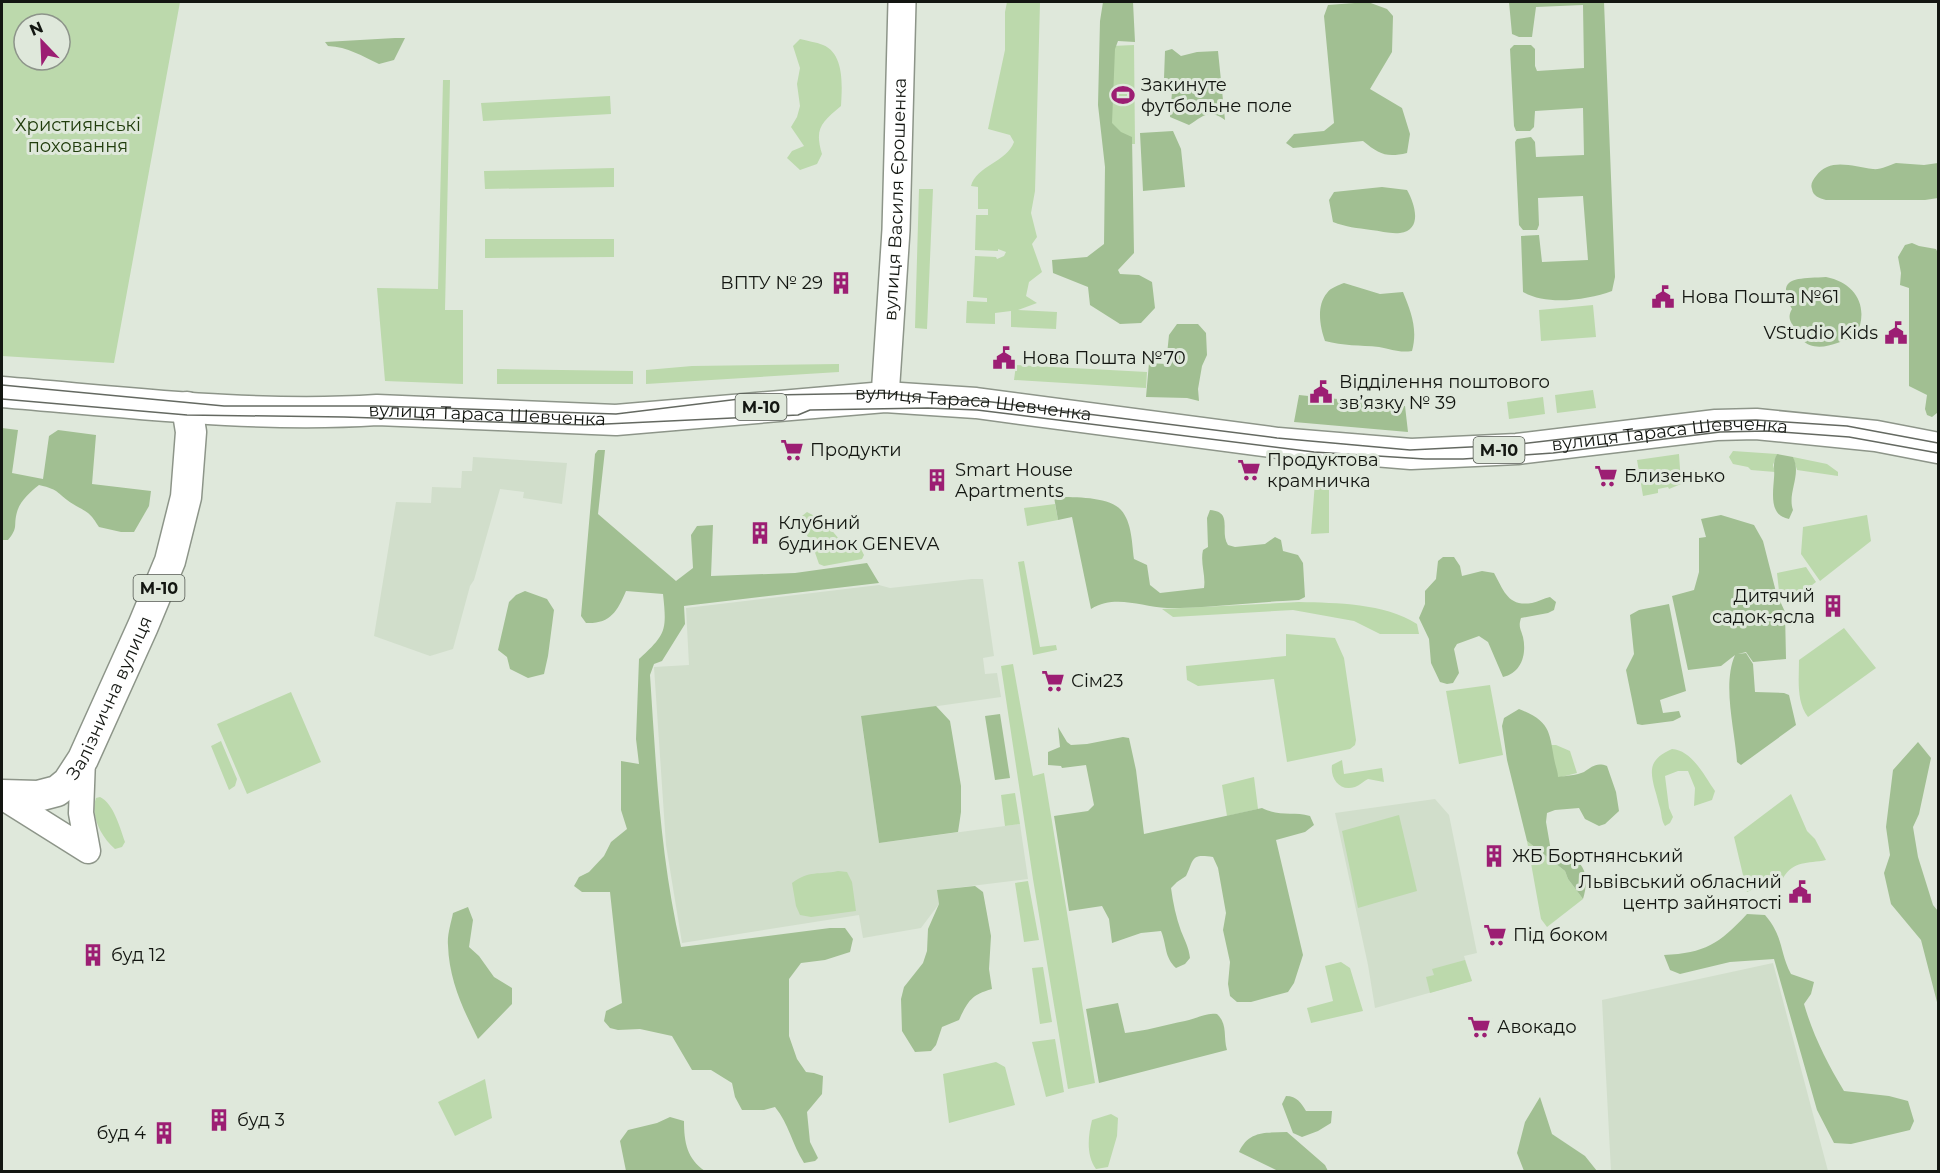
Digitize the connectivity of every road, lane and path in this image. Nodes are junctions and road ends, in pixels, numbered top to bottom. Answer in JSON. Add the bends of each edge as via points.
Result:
{"nodes":[{"id":1,"x":902,"y":2,"type":"edge"},
{"id":2,"x":2,"y":392,"type":"edge"},
{"id":3,"x":885,"y":397,"type":"junction"},
{"id":4,"x":187,"y":407,"type":"junction"},
{"id":5,"x":1938,"y":448,"type":"edge"},
{"id":6,"x":83,"y":759,"type":"junction"},
{"id":7,"x":2,"y":796,"type":"edge"}],
"edges":[{"from":1,"to":3,"type":"main road","name":"вулиця Василя Єрошенка","via":[[896,230]]},
{"from":2,"to":4,"type":"main road","name":"вулиця Тараса Шевченка","number":"М-10"},
{"from":3,"to":4,"type":"main road","name":"вулиця Тараса Шевченка","number":"М-10","via":[[616,420]]},
{"from":3,"to":5,"type":"main road","name":"вулиця Тараса Шевченка","number":"М-10","via":[[976,403],[1278,443],[1411,454],[1517,449],[1716,425],[1756,424],[1876,436]]},
{"from":4,"to":6,"type":"main road","name":"Залізнична вулиця","number":"М-10","via":[[191,432],[186,497],[170,561]]},
{"from":6,"to":7,"type":"main road","name":"Залізнична вулиця","number":"М-10","via":[[68,782],[57,790],[38,796]]},
{"from":6,"to":7,"type":"street","via":[[81,813],[88,851]]}]}
